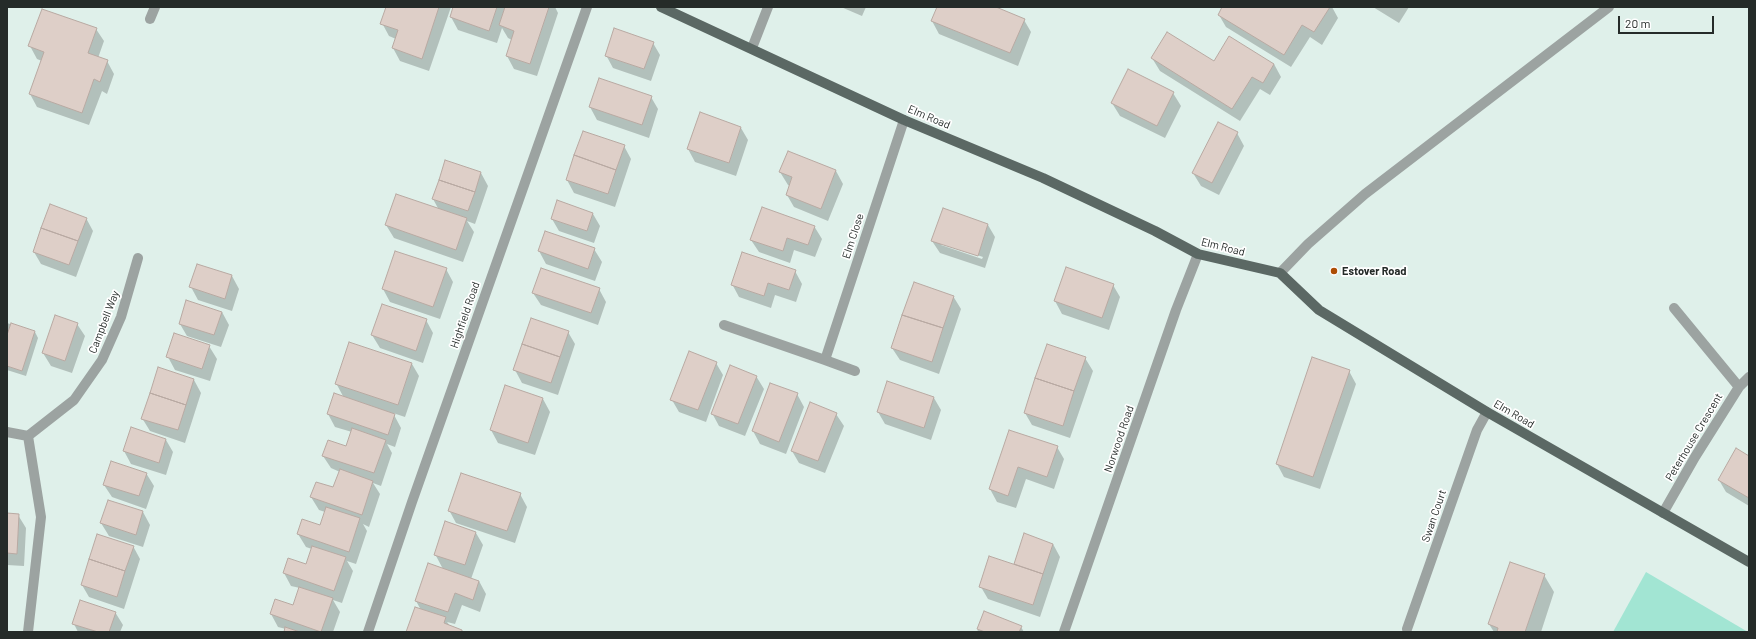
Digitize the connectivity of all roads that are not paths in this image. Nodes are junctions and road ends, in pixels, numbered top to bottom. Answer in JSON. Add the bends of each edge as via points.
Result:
{"nodes":[{"id":1,"x":155,"y":7,"type":"edge"},
{"id":2,"x":587,"y":7,"type":"edge"},
{"id":3,"x":661,"y":7,"type":"edge"},
{"id":4,"x":768,"y":7,"type":"edge"},
{"id":5,"x":1609,"y":7,"type":"edge"},
{"id":6,"x":150,"y":20,"type":"dead end"},
{"id":7,"x":752,"y":48,"type":"junction"},
{"id":8,"x":904,"y":120,"type":"junction"},
{"id":9,"x":1198,"y":254,"type":"junction"},
{"id":10,"x":138,"y":258,"type":"dead end"},
{"id":11,"x":1280,"y":273,"type":"junction"},
{"id":12,"x":1674,"y":308,"type":"dead end"},
{"id":13,"x":724,"y":325,"type":"dead end"},
{"id":14,"x":825,"y":360,"type":"junction"},
{"id":15,"x":855,"y":371,"type":"dead end"},
{"id":16,"x":1749,"y":377,"type":"edge"},
{"id":17,"x":1739,"y":387,"type":"junction"},
{"id":18,"x":1487,"y":412,"type":"junction"},
{"id":19,"x":7,"y":432,"type":"edge"},
{"id":20,"x":28,"y":436,"type":"junction"},
{"id":21,"x":1663,"y":513,"type":"junction"},
{"id":22,"x":1749,"y":562,"type":"edge"},
{"id":23,"x":1407,"y":629,"type":"dead end"},
{"id":24,"x":28,"y":632,"type":"edge"},
{"id":25,"x":368,"y":632,"type":"edge"},
{"id":26,"x":1064,"y":632,"type":"edge"}],
"edges":[{"from":1,"to":6,"type":"street"},
{"from":2,"to":25,"type":"street","name":"Highfield Road"},
{"from":3,"to":7,"type":"main road","name":"Elm Road"},
{"from":4,"to":7,"type":"street"},
{"from":5,"to":11,"type":"street","via":[[1365,194],[1308,244]]},
{"from":7,"to":8,"type":"main road","name":"Elm Road"},
{"from":8,"to":9,"type":"main road","name":"Elm Road","via":[[1043,178]]},
{"from":8,"to":14,"type":"street","name":"Elm Close"},
{"from":9,"to":11,"type":"main road","name":"Elm Road"},
{"from":9,"to":26,"type":"street","name":"Norwood Road","via":[[1176,310]]},
{"from":10,"to":20,"type":"street","name":"Campbell Way","via":[[121,317],[102,360],[74,400]]},
{"from":11,"to":18,"type":"main road","name":"Elm Road","via":[[1320,310]]},
{"from":12,"to":17,"type":"street"},
{"from":13,"to":14,"type":"street"},
{"from":14,"to":15,"type":"street"},
{"from":16,"to":17,"type":"street","name":"Peterhouse Crescent"},
{"from":17,"to":21,"type":"street","name":"Peterhouse Crescent"},
{"from":18,"to":21,"type":"main road","name":"Elm Road"},
{"from":18,"to":23,"type":"street","name":"Swan Court","via":[[1477,430]]},
{"from":19,"to":20,"type":"street"},
{"from":20,"to":24,"type":"street","via":[[41,517]]},
{"from":21,"to":22,"type":"main road","name":"Elm Road"}]}
